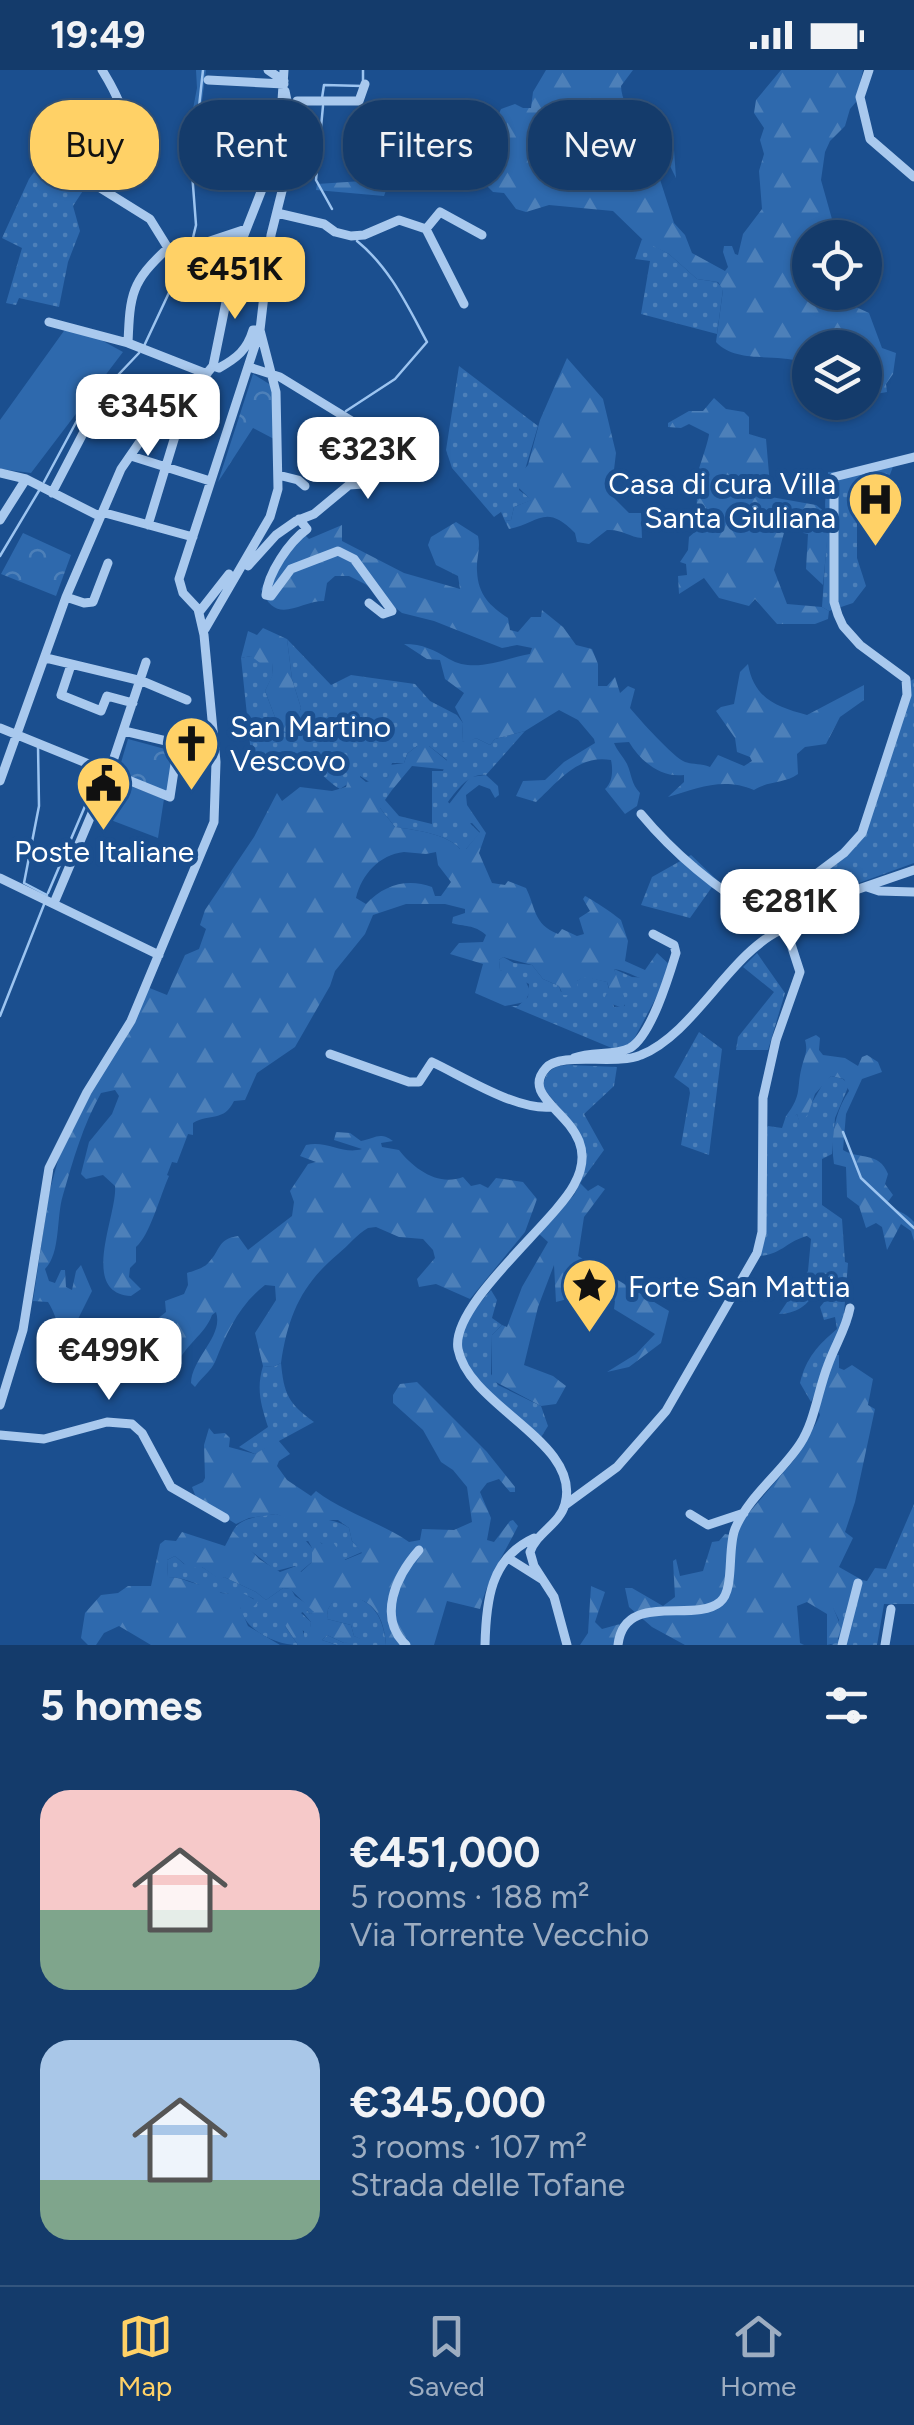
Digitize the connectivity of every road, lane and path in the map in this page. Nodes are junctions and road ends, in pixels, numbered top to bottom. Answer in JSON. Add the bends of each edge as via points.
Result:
{"nodes":[{"id":1,"x":102,"y":70,"type":"edge"},
{"id":2,"x":268,"y":70,"type":"edge"},
{"id":3,"x":868,"y":70,"type":"edge"},
{"id":4,"x":208,"y":80,"type":"dead end"},
{"id":5,"x":284,"y":81,"type":"edge"},
{"id":6,"x":365,"y":84,"type":"dead end"},
{"id":7,"x":323,"y":101,"type":"edge"},
{"id":8,"x":914,"y":177,"type":"edge"},
{"id":9,"x":282,"y":190,"type":"edge"},
{"id":10,"x":275,"y":218,"type":"junction"},
{"id":11,"x":248,"y":225,"type":"junction"},
{"id":12,"x":426,"y":229,"type":"junction"},
{"id":13,"x":482,"y":234,"type":"dead end"},
{"id":14,"x":168,"y":248,"type":"junction"},
{"id":15,"x":464,"y":304,"type":"dead end"},
{"id":16,"x":49,"y":322,"type":"dead end"},
{"id":17,"x":260,"y":330,"type":"junction"},
{"id":18,"x":128,"y":343,"type":"junction"},
{"id":19,"x":249,"y":367,"type":"junction"},
{"id":20,"x":210,"y":370,"type":"junction"},
{"id":21,"x":272,"y":373,"type":"junction"},
{"id":22,"x":188,"y":397,"type":"junction"},
{"id":23,"x":89,"y":422,"type":"dead end"},
{"id":24,"x":131,"y":456,"type":"junction"},
{"id":25,"x":914,"y":457,"type":"edge"},
{"id":26,"x":166,"y":467,"type":"junction"},
{"id":27,"x":0,"y":473,"type":"edge"},
{"id":28,"x":278,"y":475,"type":"junction"},
{"id":29,"x":26,"y":480,"type":"junction"},
{"id":30,"x":210,"y":481,"type":"junction"},
{"id":31,"x":305,"y":486,"type":"dead end"},
{"id":32,"x":52,"y":493,"type":"junction"},
{"id":33,"x":99,"y":515,"type":"junction"},
{"id":34,"x":300,"y":519,"type":"junction"},
{"id":35,"x":0,"y":520,"type":"edge"},
{"id":36,"x":148,"y":525,"type":"junction"},
{"id":37,"x":193,"y":537,"type":"junction"},
{"id":38,"x":108,"y":563,"type":"dead end"},
{"id":39,"x":229,"y":574,"type":"dead end"},
{"id":40,"x":66,"y":598,"type":"junction"},
{"id":41,"x":369,"y":603,"type":"dead end"},
{"id":42,"x":199,"y":610,"type":"junction"},
{"id":43,"x":212,"y":613,"type":"junction"},
{"id":44,"x":204,"y":633,"type":"junction"},
{"id":45,"x":46,"y":658,"type":"junction"},
{"id":46,"x":146,"y":662,"type":"dead end"},
{"id":47,"x":71,"y":666,"type":"junction"},
{"id":48,"x":142,"y":681,"type":"junction"},
{"id":49,"x":187,"y":700,"type":"dead end"},
{"id":50,"x":133,"y":703,"type":"junction"},
{"id":51,"x":0,"y":728,"type":"edge"},
{"id":52,"x":124,"y":731,"type":"junction"},
{"id":53,"x":18,"y":735,"type":"junction"},
{"id":54,"x":215,"y":748,"type":"junction"},
{"id":55,"x":175,"y":764,"type":"dead end"},
{"id":56,"x":110,"y":773,"type":"junction"},
{"id":57,"x":0,"y":781,"type":"edge"},
{"id":58,"x":641,"y":814,"type":"dead end"},
{"id":59,"x":914,"y":870,"type":"edge"},
{"id":60,"x":0,"y":878,"type":"edge"},
{"id":61,"x":866,"y":887,"type":"junction"},
{"id":62,"x":914,"y":892,"type":"edge"},
{"id":63,"x":48,"y":900,"type":"junction"},
{"id":64,"x":786,"y":928,"type":"junction"},
{"id":65,"x":654,"y":934,"type":"dead end"},
{"id":66,"x":158,"y":957,"type":"junction"},
{"id":67,"x":330,"y":1054,"type":"dead end"},
{"id":68,"x":572,"y":1060,"type":"junction"},
{"id":69,"x":552,"y":1107,"type":"junction"},
{"id":70,"x":850,"y":1308,"type":"dead end"},
{"id":71,"x":0,"y":1404,"type":"edge"},
{"id":72,"x":0,"y":1436,"type":"edge"},
{"id":73,"x":565,"y":1505,"type":"junction"},
{"id":74,"x":744,"y":1513,"type":"junction"},
{"id":75,"x":690,"y":1514,"type":"dead end"},
{"id":76,"x":226,"y":1518,"type":"dead end"},
{"id":77,"x":537,"y":1538,"type":"junction"},
{"id":78,"x":419,"y":1550,"type":"dead end"},
{"id":79,"x":508,"y":1558,"type":"junction"},
{"id":80,"x":544,"y":1580,"type":"junction"},
{"id":81,"x":858,"y":1583,"type":"dead end"},
{"id":82,"x":892,"y":1610,"type":"dead end"},
{"id":83,"x":406,"y":1645,"type":"edge"},
{"id":84,"x":484,"y":1645,"type":"edge"},
{"id":85,"x":567,"y":1645,"type":"edge"},
{"id":86,"x":618,"y":1645,"type":"edge"},
{"id":87,"x":842,"y":1645,"type":"edge"},
{"id":88,"x":884,"y":1645,"type":"edge"}],
"edges":[{"from":1,"to":14,"type":"street","via":[[123,113],[126,140],[97,186],[150,219]]},
{"from":2,"to":5,"type":"street"},
{"from":3,"to":8,"type":"street","via":[[860,97],[870,139]]},
{"from":4,"to":5,"type":"street"},
{"from":5,"to":11,"type":"street","via":[[279,146]]},
{"from":6,"to":7,"type":"street","via":[[359,102]]},
{"from":9,"to":10,"type":"street"},
{"from":10,"to":11,"type":"street"},
{"from":10,"to":12,"type":"street","via":[[324,224],[351,236],[399,220]]},
{"from":10,"to":17,"type":"street"},
{"from":11,"to":14,"type":"street","via":[[190,247]]},
{"from":11,"to":20,"type":"street"},
{"from":12,"to":13,"type":"street","via":[[440,212]]},
{"from":12,"to":15,"type":"street"},
{"from":14,"to":18,"type":"street","via":[[134,286]]},
{"from":16,"to":18,"type":"street"},
{"from":17,"to":19,"type":"street"},
{"from":17,"to":20,"type":"street","via":[[253,330],[238,357]]},
{"from":17,"to":21,"type":"street"},
{"from":18,"to":20,"type":"street"},
{"from":19,"to":21,"type":"street"},
{"from":19,"to":30,"type":"street"},
{"from":20,"to":22,"type":"street"},
{"from":21,"to":28,"type":"street"},
{"from":21,"to":34,"type":"street","via":[[355,423],[376,468],[363,484],[350,485]]},
{"from":22,"to":24,"type":"street","via":[[150,427]]},
{"from":22,"to":26,"type":"street"},
{"from":23,"to":32,"type":"street"},
{"from":24,"to":26,"type":"street"},
{"from":24,"to":33,"type":"street"},
{"from":25,"to":64,"type":"street","via":[[834,477],[838,615],[860,645],[906,679],[908,695],[862,834],[787,898],[780,912]]},
{"from":26,"to":30,"type":"street"},
{"from":26,"to":36,"type":"street"},
{"from":27,"to":29,"type":"street"},
{"from":28,"to":31,"type":"street"},
{"from":28,"to":43,"type":"street","via":[[270,517]]},
{"from":29,"to":32,"type":"street"},
{"from":29,"to":35,"type":"street"},
{"from":30,"to":37,"type":"street"},
{"from":32,"to":33,"type":"street"},
{"from":33,"to":36,"type":"street"},
{"from":33,"to":40,"type":"street"},
{"from":34,"to":41,"type":"street","via":[[307,529],[296,537],[266,595],[291,569],[338,551],[354,559],[392,612],[383,614]]},
{"from":34,"to":44,"type":"street","via":[[250,564]]},
{"from":36,"to":37,"type":"street"},
{"from":37,"to":42,"type":"street","via":[[179,583]]},
{"from":38,"to":40,"type":"street","via":[[93,602]]},
{"from":39,"to":42,"type":"street"},
{"from":40,"to":45,"type":"street"},
{"from":42,"to":43,"type":"street"},
{"from":42,"to":44,"type":"street"},
{"from":43,"to":44,"type":"street"},
{"from":44,"to":54,"type":"street"},
{"from":45,"to":47,"type":"street"},
{"from":45,"to":53,"type":"street"},
{"from":46,"to":48,"type":"street"},
{"from":47,"to":48,"type":"street"},
{"from":47,"to":50,"type":"street","via":[[61,695],[100,711],[107,696]]},
{"from":48,"to":49,"type":"street"},
{"from":48,"to":50,"type":"street"},
{"from":50,"to":52,"type":"street"},
{"from":51,"to":53,"type":"street"},
{"from":52,"to":54,"type":"street"},
{"from":52,"to":56,"type":"street"},
{"from":53,"to":56,"type":"street"},
{"from":53,"to":57,"type":"street"},
{"from":54,"to":66,"type":"street","via":[[214,822]]},
{"from":55,"to":56,"type":"street","via":[[170,797]]},
{"from":56,"to":63,"type":"street"},
{"from":58,"to":64,"type":"street","via":[[671,850],[748,909]]},
{"from":59,"to":61,"type":"street"},
{"from":60,"to":63,"type":"street"},
{"from":61,"to":62,"type":"street"},
{"from":61,"to":64,"type":"street"},
{"from":63,"to":66,"type":"street"},
{"from":64,"to":68,"type":"street","via":[[760,943],[644,1054],[624,1061]]},
{"from":64,"to":73,"type":"street","via":[[800,972],[763,1098],[757,1253],[666,1412],[616,1466]]},
{"from":65,"to":68,"type":"street","via":[[676,953],[641,1036],[628,1048]]},
{"from":66,"to":71,"type":"street","via":[[131,1021],[49,1168],[23,1330]]},
{"from":67,"to":69,"type":"street","via":[[408,1082],[419,1082],[432,1062],[502,1095]]},
{"from":68,"to":69,"type":"street","via":[[556,1061],[543,1072],[542,1094]]},
{"from":69,"to":73,"type":"street","via":[[580,1138],[581,1170],[566,1198],[470,1312],[457,1343],[482,1388],[558,1462],[568,1487]]},
{"from":70,"to":74,"type":"street","via":[[803,1440]]},
{"from":72,"to":76,"type":"street","via":[[44,1439],[107,1422],[132,1424],[171,1486]]},
{"from":73,"to":77,"type":"street"},
{"from":74,"to":75,"type":"street","via":[[708,1526]]},
{"from":74,"to":86,"type":"street","via":[[734,1531],[722,1601],[639,1616],[626,1622]]},
{"from":77,"to":79,"type":"street"},
{"from":77,"to":80,"type":"street","via":[[530,1559]]},
{"from":78,"to":83,"type":"street","via":[[397,1583],[390,1622]]},
{"from":79,"to":80,"type":"street"},
{"from":79,"to":84,"type":"street","via":[[492,1582]]},
{"from":80,"to":85,"type":"street"},
{"from":81,"to":87,"type":"street"},
{"from":82,"to":88,"type":"street"}]}
